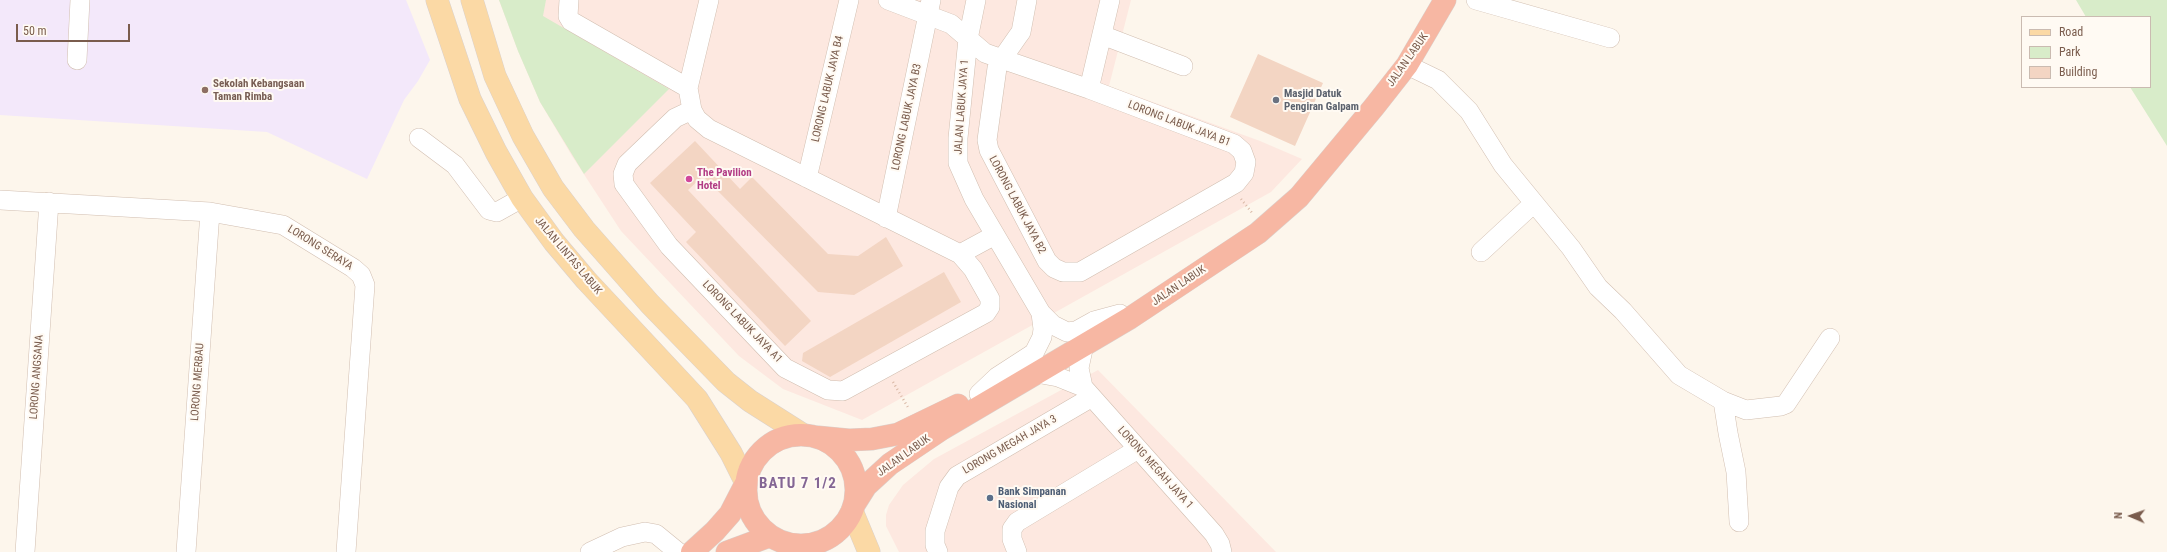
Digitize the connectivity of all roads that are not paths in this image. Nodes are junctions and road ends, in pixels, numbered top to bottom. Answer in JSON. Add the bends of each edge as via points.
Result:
{"nodes":[{"id":1,"x":80,"y":0,"type":"edge"},
{"id":2,"x":437,"y":0,"type":"edge"},
{"id":3,"x":472,"y":0,"type":"edge"},
{"id":4,"x":709,"y":0,"type":"edge"},
{"id":5,"x":849,"y":0,"type":"edge"},
{"id":6,"x":888,"y":0,"type":"edge"},
{"id":7,"x":976,"y":0,"type":"edge"},
{"id":8,"x":1028,"y":0,"type":"edge"},
{"id":9,"x":1110,"y":0,"type":"edge"},
{"id":10,"x":1434,"y":0,"type":"edge"},
{"id":11,"x":1445,"y":0,"type":"edge"},
{"id":12,"x":1476,"y":0,"type":"edge"},
{"id":13,"x":569,"y":8,"type":"edge"},
{"id":14,"x":930,"y":8,"type":"edge"},
{"id":15,"x":1102,"y":35,"type":"junction"},
{"id":16,"x":1610,"y":38,"type":"dead end"},
{"id":17,"x":968,"y":39,"type":"junction"},
{"id":18,"x":1002,"y":58,"type":"junction"},
{"id":19,"x":77,"y":60,"type":"dead end"},
{"id":20,"x":1407,"y":65,"type":"junction"},
{"id":21,"x":1183,"y":66,"type":"dead end"},
{"id":22,"x":688,"y":88,"type":"junction"},
{"id":23,"x":1089,"y":89,"type":"junction"},
{"id":24,"x":692,"y":110,"type":"junction"},
{"id":25,"x":419,"y":138,"type":"dead end"},
{"id":26,"x":807,"y":178,"type":"junction"},
{"id":27,"x":522,"y":198,"type":"junction"},
{"id":28,"x":0,"y":200,"type":"edge"},
{"id":29,"x":49,"y":202,"type":"junction"},
{"id":30,"x":1534,"y":203,"type":"junction"},
{"id":31,"x":210,"y":212,"type":"junction"},
{"id":32,"x":886,"y":218,"type":"junction"},
{"id":33,"x":995,"y":235,"type":"junction"},
{"id":34,"x":1481,"y":252,"type":"dead end"},
{"id":35,"x":960,"y":254,"type":"junction"},
{"id":36,"x":1063,"y":272,"type":"joint"},
{"id":37,"x":1041,"y":313,"type":"junction"},
{"id":38,"x":1120,"y":314,"type":"junction"},
{"id":39,"x":1830,"y":338,"type":"dead end"},
{"id":40,"x":1084,"y":345,"type":"junction"},
{"id":41,"x":1036,"y":373,"type":"junction"},
{"id":42,"x":1088,"y":392,"type":"junction"},
{"id":43,"x":979,"y":394,"type":"junction"},
{"id":44,"x":1723,"y":402,"type":"junction"},
{"id":45,"x":810,"y":436,"type":"junction"},
{"id":46,"x":1138,"y":449,"type":"junction"},
{"id":47,"x":746,"y":483,"type":"junction"},
{"id":48,"x":853,"y":508,"type":"junction"},
{"id":49,"x":1739,"y":522,"type":"dead end"},
{"id":50,"x":770,"y":536,"type":"junction"},
{"id":51,"x":810,"y":549,"type":"edge"},
{"id":52,"x":25,"y":552,"type":"edge"},
{"id":53,"x":186,"y":552,"type":"edge"},
{"id":54,"x":346,"y":552,"type":"edge"},
{"id":55,"x":590,"y":552,"type":"edge"},
{"id":56,"x":678,"y":552,"type":"edge"},
{"id":57,"x":692,"y":552,"type":"edge"},
{"id":58,"x":727,"y":552,"type":"edge"},
{"id":59,"x":869,"y":552,"type":"edge"},
{"id":60,"x":938,"y":552,"type":"edge"},
{"id":61,"x":1017,"y":552,"type":"edge"},
{"id":62,"x":1222,"y":552,"type":"edge"}],
"edges":[{"from":1,"to":19,"type":"street"},
{"from":2,"to":27,"type":"main road","name":"JALAN LINTAS LABUK","via":[[470,99]]},
{"from":3,"to":45,"type":"main road","via":[[494,76],[523,136],[553,188],[584,229],[650,304],[726,382],[750,401]]},
{"from":4,"to":22,"type":"street"},
{"from":5,"to":26,"type":"street","name":"LORONG LABUK JAYA B4"},
{"from":6,"to":14,"type":"street","name":"LORONG LABUK JAYA B1"},
{"from":7,"to":17,"type":"street","name":"JALAN LABUK JAYA 1"},
{"from":8,"to":18,"type":"street","name":"LORONG LABUK JAYA B2","via":[[1021,32]]},
{"from":9,"to":15,"type":"street"},
{"from":10,"to":38,"type":"highway","name":"JALAN LABUK","via":[[1405,52],[1328,152],[1276,203],[1232,240]]},
{"from":11,"to":20,"type":"highway","name":"JALAN LABUK"},
{"from":12,"to":16,"type":"street"},
{"from":13,"to":22,"type":"street","via":[[571,21]]},
{"from":14,"to":17,"type":"street","name":"LORONG LABUK JAYA B1"},
{"from":14,"to":32,"type":"street","name":"LORONG LABUK JAYA B3"},
{"from":15,"to":21,"type":"street"},
{"from":15,"to":23,"type":"street"},
{"from":17,"to":18,"type":"street","name":"LORONG LABUK JAYA B1","via":[[985,53]]},
{"from":17,"to":33,"type":"street","name":"JALAN LABUK JAYA 1","via":[[958,138],[958,163],[974,199]]},
{"from":18,"to":23,"type":"street","name":"LORONG LABUK JAYA B1"},
{"from":18,"to":36,"type":"street","name":"LORONG LABUK JAYA B2","via":[[997,68],[987,140],[989,150],[1047,260],[1054,268]]},
{"from":20,"to":30,"type":"street","via":[[1438,80],[1469,111],[1503,165]]},
{"from":20,"to":40,"type":"highway","name":"JALAN LABUK","via":[[1299,197],[1258,233],[1130,318]]},
{"from":22,"to":24,"type":"street"},
{"from":23,"to":36,"type":"street","name":"LORONG LABUK JAYA B1","via":[[1234,144],[1242,151],[1246,162],[1244,173],[1236,183],[1080,272]]},
{"from":24,"to":26,"type":"street","via":[[697,119],[709,129]]},
{"from":24,"to":35,"type":"street","name":"LORONG LABUK JAYA A1","via":[[675,118],[627,164],[623,174],[624,184],[669,246],[785,368],[828,390],[842,391],[989,310],[990,299],[973,269]]},
{"from":25,"to":27,"type":"street","via":[[455,165],[489,210],[497,212]]},
{"from":26,"to":32,"type":"street"},
{"from":27,"to":47,"type":"main road","name":"JALAN LINTAS LABUK","via":[[586,280],[697,398]]},
{"from":28,"to":29,"type":"street","name":"LORONG SERAYA"},
{"from":29,"to":31,"type":"street","name":"LORONG SERAYA"},
{"from":29,"to":52,"type":"street","name":"LORONG ANGSANA"},
{"from":30,"to":34,"type":"street"},
{"from":30,"to":44,"type":"street","via":[[1571,248],[1598,287],[1679,375]]},
{"from":31,"to":53,"type":"street","name":"LORONG MERBAU"},
{"from":31,"to":54,"type":"street","name":"LORONG SERAYA","via":[[282,225],[353,268],[361,275],[365,285]]},
{"from":32,"to":35,"type":"street"},
{"from":33,"to":35,"type":"street"},
{"from":33,"to":37,"type":"street","name":"JALAN LABUK JAYA 1"},
{"from":37,"to":38,"type":"street","via":[[1053,325],[1067,332]]},
{"from":37,"to":43,"type":"street","via":[[1042,336],[1034,353],[997,377]]},
{"from":38,"to":43,"type":"highway","name":"JALAN LABUK"},
{"from":39,"to":44,"type":"street","via":[[1786,404],[1746,410]]},
{"from":40,"to":41,"type":"highway","name":"JALAN LABUK"},
{"from":40,"to":42,"type":"street","via":[[1079,368]]},
{"from":41,"to":42,"type":"street","name":"LORONG MEGAH JAYA 1","via":[[1063,379]]},
{"from":41,"to":48,"type":"highway","name":"JALAN LABUK","via":[[942,429],[890,464],[866,486]]},
{"from":42,"to":46,"type":"street","name":"LORONG MEGAH JAYA 1"},
{"from":42,"to":60,"type":"street","name":"LORONG MEGAH JAYA 3","via":[[957,476],[949,487],[935,532]]},
{"from":43,"to":45,"type":"highway","name":"JALAN LABUK","via":[[898,434],[849,440]]},
{"from":44,"to":49,"type":"street","via":[[1736,472]]},
{"from":45,"to":47,"type":"highway","via":[[786,436],[771,443],[750,467]]},
{"from":45,"to":48,"type":"highway","via":[[833,445],[845,457],[853,472],[856,488]]},
{"from":46,"to":61,"type":"street","via":[[1016,522],[1012,529],[1012,539]]},
{"from":46,"to":62,"type":"street","name":"LORONG MEGAH JAYA 1","via":[[1214,534]]},
{"from":47,"to":50,"type":"highway","via":[[745,493],[750,513],[755,522]]},
{"from":47,"to":57,"type":"highway","via":[[730,514]]},
{"from":48,"to":51,"type":"highway","via":[[838,530]]},
{"from":48,"to":59,"type":"main road"},
{"from":50,"to":51,"type":"highway","via":[[781,542]]},
{"from":50,"to":58,"type":"highway"},
{"from":55,"to":56,"type":"street","via":[[622,537],[645,532],[656,534]]}]}
